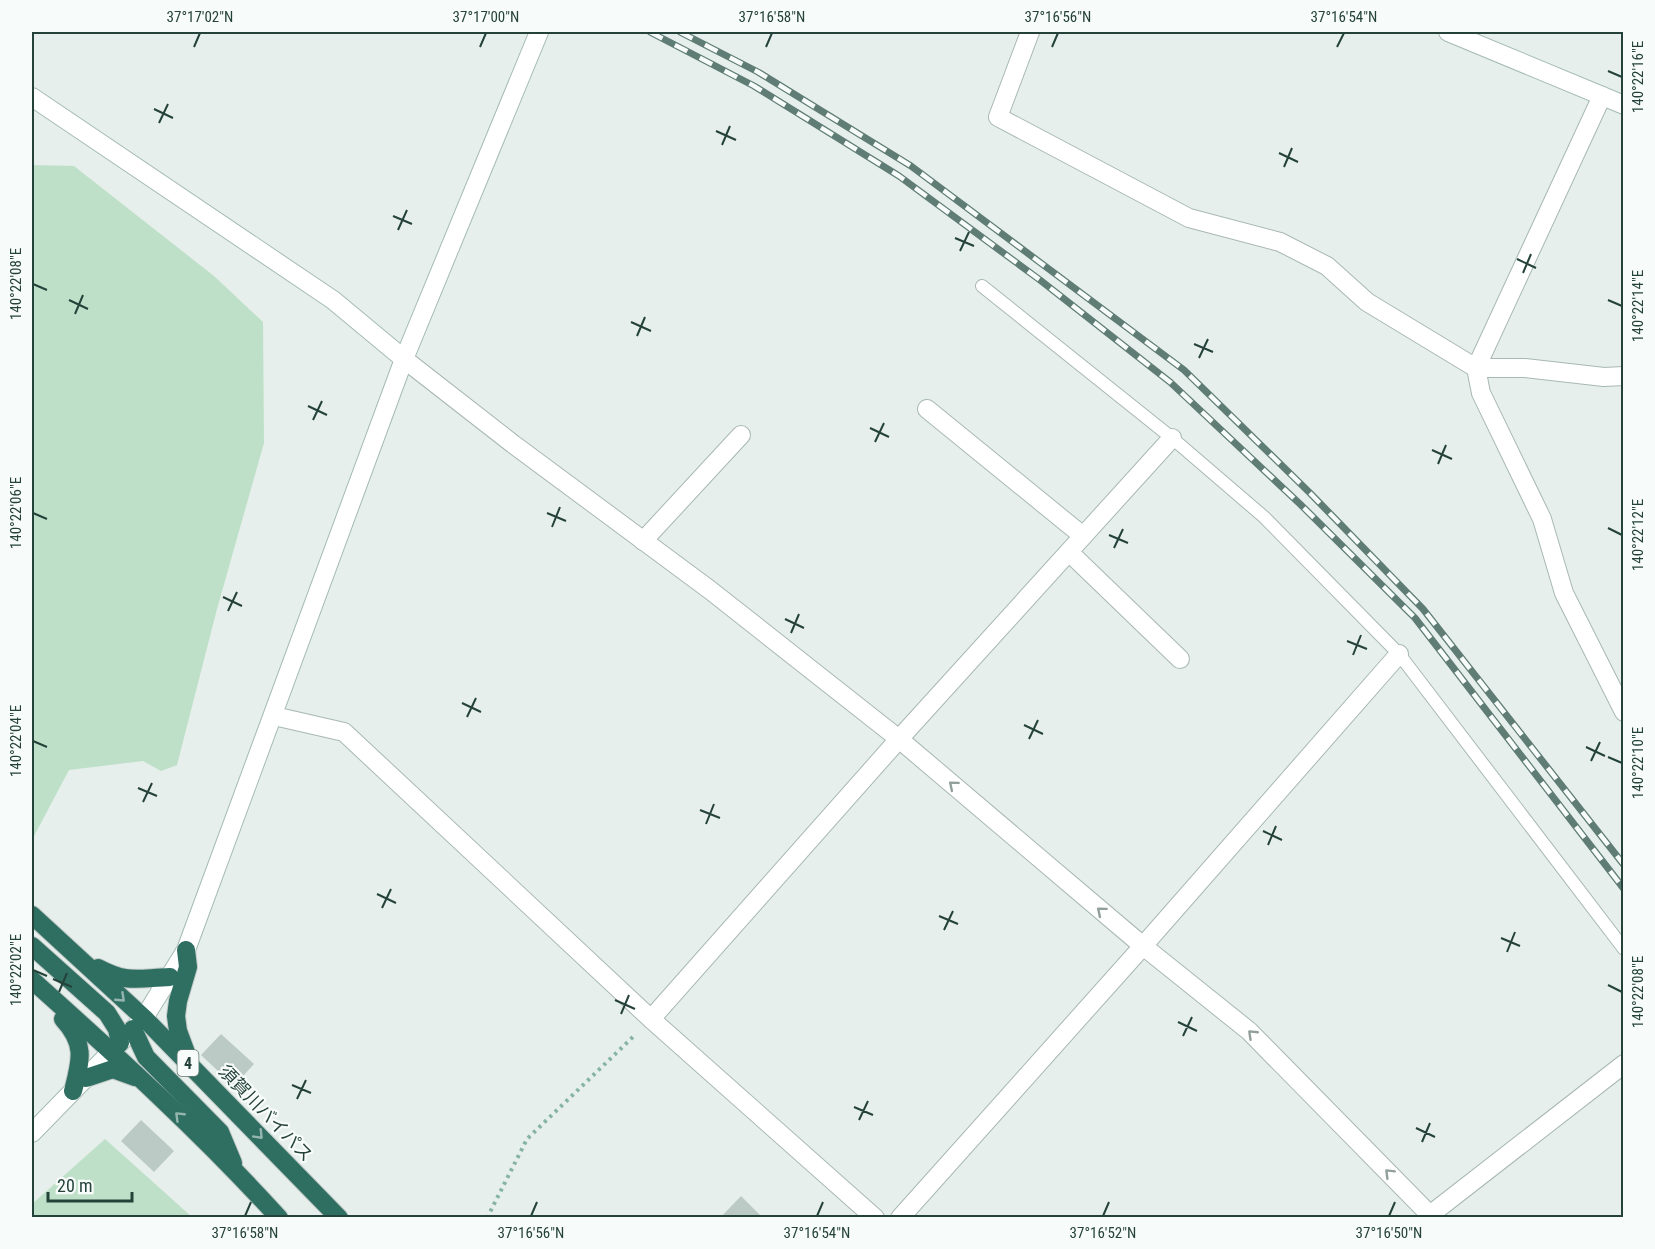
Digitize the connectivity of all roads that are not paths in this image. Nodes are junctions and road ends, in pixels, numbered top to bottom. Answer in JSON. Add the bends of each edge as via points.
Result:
{"nodes":[{"id":1,"x":539,"y":32,"type":"edge"},
{"id":2,"x":1030,"y":32,"type":"edge"},
{"id":3,"x":1448,"y":32,"type":"edge"},
{"id":4,"x":1602,"y":96,"type":"junction"},
{"id":5,"x":32,"y":97,"type":"edge"},
{"id":6,"x":1623,"y":105,"type":"edge"},
{"id":7,"x":982,"y":286,"type":"dead end"},
{"id":8,"x":404,"y":359,"type":"junction"},
{"id":9,"x":1476,"y":368,"type":"junction"},
{"id":10,"x":1623,"y":376,"type":"edge"},
{"id":11,"x":927,"y":409,"type":"dead end"},
{"id":12,"x":741,"y":435,"type":"dead end"},
{"id":13,"x":1172,"y":438,"type":"junction"},
{"id":14,"x":1083,"y":536,"type":"junction"},
{"id":15,"x":643,"y":541,"type":"junction"},
{"id":16,"x":1069,"y":552,"type":"junction"},
{"id":17,"x":1398,"y":654,"type":"junction"},
{"id":18,"x":1180,"y":660,"type":"dead end"},
{"id":19,"x":1623,"y":712,"type":"edge"},
{"id":20,"x":274,"y":716,"type":"junction"},
{"id":21,"x":899,"y":739,"type":"junction"},
{"id":22,"x":32,"y":915,"type":"edge"},
{"id":23,"x":32,"y":946,"type":"edge"},
{"id":24,"x":1143,"y":946,"type":"junction"},
{"id":25,"x":1623,"y":949,"type":"edge"},
{"id":26,"x":186,"y":950,"type":"junction"},
{"id":27,"x":73,"y":953,"type":"junction"},
{"id":28,"x":170,"y":977,"type":"junction"},
{"id":29,"x":32,"y":982,"type":"edge"},
{"id":30,"x":651,"y":1019,"type":"junction"},
{"id":31,"x":138,"y":1024,"type":"junction"},
{"id":32,"x":116,"y":1048,"type":"junction"},
{"id":33,"x":1623,"y":1064,"type":"edge"},
{"id":34,"x":191,"y":1065,"type":"junction"},
{"id":35,"x":86,"y":1078,"type":"junction"},
{"id":36,"x":139,"y":1078,"type":"junction"},
{"id":37,"x":73,"y":1091,"type":"junction"},
{"id":38,"x":32,"y":1133,"type":"edge"},
{"id":39,"x":236,"y":1170,"type":"junction"},
{"id":40,"x":1430,"y":1217,"type":"edge"},
{"id":41,"x":279,"y":1218,"type":"edge"},
{"id":42,"x":339,"y":1218,"type":"edge"},
{"id":43,"x":875,"y":1218,"type":"edge"},
{"id":44,"x":900,"y":1218,"type":"edge"}],
"edges":[{"from":1,"to":8,"type":"street"},
{"from":2,"to":9,"type":"street","via":[[998,117],[1189,218],[1280,242],[1327,266],[1367,302]]},
{"from":3,"to":4,"type":"street"},
{"from":4,"to":6,"type":"street"},
{"from":4,"to":9,"type":"street"},
{"from":5,"to":8,"type":"street","via":[[333,300]]},
{"from":7,"to":13,"type":"lane"},
{"from":8,"to":15,"type":"street"},
{"from":8,"to":20,"type":"street"},
{"from":9,"to":10,"type":"street"},
{"from":9,"to":19,"type":"street","via":[[1481,393],[1542,519],[1564,593]]},
{"from":11,"to":14,"type":"street"},
{"from":12,"to":15,"type":"street"},
{"from":13,"to":14,"type":"street"},
{"from":13,"to":17,"type":"lane","via":[[1264,517]]},
{"from":14,"to":16,"type":"street"},
{"from":15,"to":21,"type":"street"},
{"from":16,"to":18,"type":"street"},
{"from":16,"to":21,"type":"street"},
{"from":17,"to":24,"type":"street"},
{"from":17,"to":25,"type":"lane"},
{"from":20,"to":26,"type":"street"},
{"from":20,"to":30,"type":"street","via":[[344,732]]},
{"from":24,"to":21,"type":"street","one_way":true},
{"from":21,"to":30,"type":"street"},
{"from":22,"to":27,"type":"highway","name":"須賀川バイパス","number":"4"},
{"from":23,"to":32,"type":"highway","via":[[107,1013],[117,1029]]},
{"from":40,"to":24,"type":"street","one_way":true,"via":[[1249,1030]]},
{"from":24,"to":44,"type":"street"},
{"from":26,"to":28,"type":"street"},
{"from":26,"to":34,"type":"highway","via":[[188,967],[176,1016]]},
{"from":27,"to":28,"type":"highway","via":[[116,977]]},
{"from":27,"to":31,"type":"highway","name":"須賀川バイパス","number":"4","one_way":true},
{"from":28,"to":31,"type":"street"},
{"from":29,"to":32,"type":"highway"},
{"from":29,"to":37,"type":"highway","via":[[75,1032],[80,1065]]},
{"from":30,"to":43,"type":"street"},
{"from":31,"to":32,"type":"street"},
{"from":31,"to":34,"type":"highway","name":"須賀川バイパス","number":"4"},
{"from":31,"to":39,"type":"highway","via":[[146,1057],[220,1132]]},
{"from":32,"to":35,"type":"street"},
{"from":32,"to":36,"type":"highway"},
{"from":33,"to":40,"type":"street"},
{"from":34,"to":42,"type":"highway","name":"須賀川バイパス","number":"4","one_way":true},
{"from":35,"to":36,"type":"highway","via":[[113,1069]]},
{"from":35,"to":37,"type":"street"},
{"from":39,"to":36,"type":"highway","one_way":true},
{"from":37,"to":38,"type":"street"},
{"from":39,"to":41,"type":"highway"}]}
